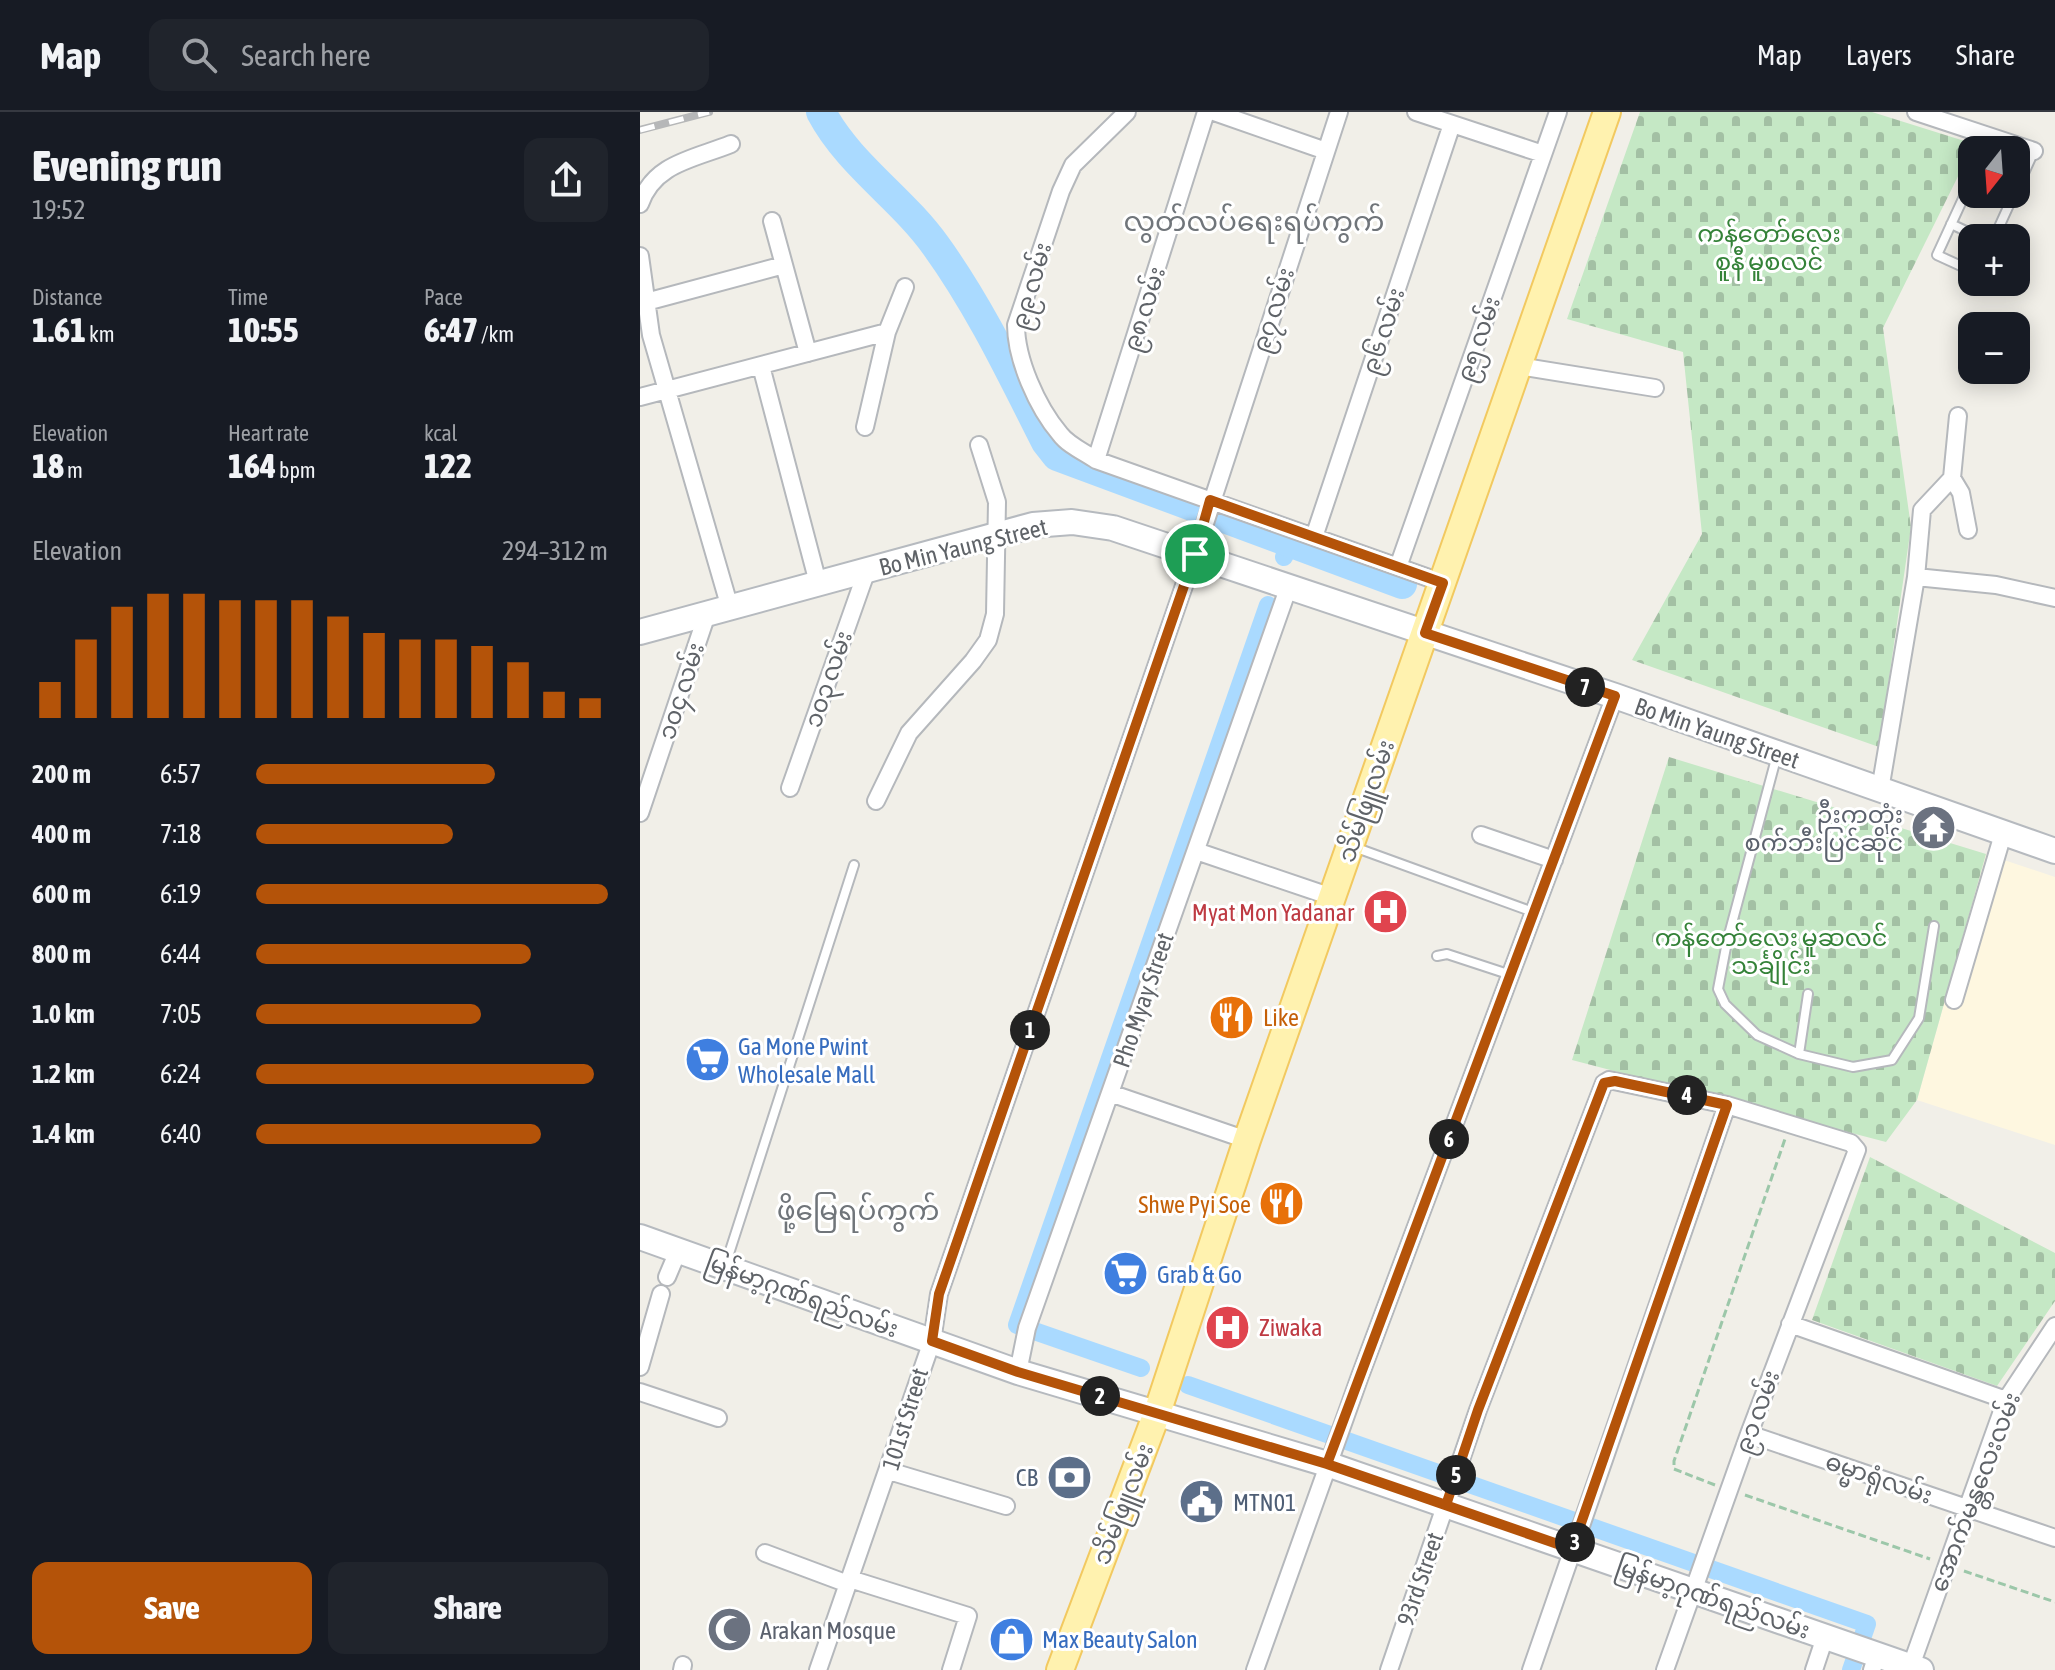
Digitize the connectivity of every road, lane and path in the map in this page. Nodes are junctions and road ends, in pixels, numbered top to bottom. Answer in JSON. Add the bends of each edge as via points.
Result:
{"nodes":[{"id":1,"x":1127,"y":112,"type":"edge"},
{"id":2,"x":1206,"y":112,"type":"edge"},
{"id":3,"x":1214,"y":112,"type":"edge"},
{"id":4,"x":1339,"y":112,"type":"edge"},
{"id":5,"x":1416,"y":112,"type":"edge"},
{"id":6,"x":1558,"y":112,"type":"edge"},
{"id":7,"x":1607,"y":112,"type":"edge"},
{"id":8,"x":1916,"y":112,"type":"edge"},
{"id":9,"x":1452,"y":124,"type":"junction"},
{"id":10,"x":1972,"y":136,"type":"edge"},
{"id":11,"x":731,"y":144,"type":"dead end"},
{"id":12,"x":2030,"y":150,"type":"edge"},
{"id":13,"x":1326,"y":151,"type":"junction"},
{"id":14,"x":2034,"y":151,"type":"joint"},
{"id":15,"x":1543,"y":154,"type":"junction"},
{"id":16,"x":2030,"y":160,"type":"edge"},
{"id":17,"x":640,"y":204,"type":"edge"},
{"id":18,"x":1958,"y":208,"type":"edge"},
{"id":19,"x":772,"y":221,"type":"dead end"},
{"id":20,"x":1951,"y":224,"type":"junction"},
{"id":21,"x":1958,"y":227,"type":"edge"},
{"id":22,"x":640,"y":256,"type":"edge"},
{"id":23,"x":784,"y":265,"type":"junction"},
{"id":24,"x":1958,"y":265,"type":"edge"},
{"id":25,"x":905,"y":287,"type":"dead end"},
{"id":26,"x":646,"y":302,"type":"junction"},
{"id":27,"x":887,"y":332,"type":"junction"},
{"id":28,"x":808,"y":353,"type":"junction"},
{"id":29,"x":761,"y":366,"type":"junction"},
{"id":30,"x":1518,"y":366,"type":"junction"},
{"id":31,"x":1655,"y":388,"type":"dead end"},
{"id":32,"x":668,"y":390,"type":"junction"},
{"id":33,"x":640,"y":397,"type":"edge"},
{"id":34,"x":1958,"y":416,"type":"dead end"},
{"id":35,"x":865,"y":427,"type":"dead end"},
{"id":36,"x":979,"y":445,"type":"dead end"},
{"id":37,"x":1096,"y":460,"type":"junction"},
{"id":38,"x":1952,"y":478,"type":"junction"},
{"id":39,"x":1209,"y":504,"type":"junction"},
{"id":40,"x":1968,"y":530,"type":"dead end"},
{"id":41,"x":998,"y":536,"type":"junction"},
{"id":42,"x":1314,"y":537,"type":"junction"},
{"id":43,"x":1198,"y":542,"type":"junction"},
{"id":44,"x":1398,"y":567,"type":"junction"},
{"id":45,"x":867,"y":570,"type":"junction"},
{"id":46,"x":1916,"y":577,"type":"junction"},
{"id":47,"x":818,"y":583,"type":"junction"},
{"id":48,"x":1443,"y":583,"type":"junction"},
{"id":49,"x":1289,"y":586,"type":"junction"},
{"id":50,"x":2055,"y":598,"type":"edge"},
{"id":51,"x":718,"y":611,"type":"junction"},
{"id":52,"x":640,"y":632,"type":"edge"},
{"id":53,"x":1425,"y":633,"type":"junction"},
{"id":54,"x":1615,"y":696,"type":"junction"},
{"id":55,"x":1778,"y":754,"type":"junction"},
{"id":56,"x":790,"y":788,"type":"dead end"},
{"id":57,"x":1880,"y":790,"type":"junction"},
{"id":58,"x":876,"y":801,"type":"dead end"},
{"id":59,"x":640,"y":813,"type":"edge"},
{"id":60,"x":2003,"y":834,"type":"junction"},
{"id":61,"x":1481,"y":835,"type":"dead end"},
{"id":62,"x":1350,"y":846,"type":"junction"},
{"id":63,"x":1196,"y":851,"type":"junction"},
{"id":64,"x":2055,"y":851,"type":"edge"},
{"id":65,"x":1554,"y":860,"type":"junction"},
{"id":66,"x":854,"y":865,"type":"dead end"},
{"id":67,"x":1332,"y":897,"type":"junction"},
{"id":68,"x":1534,"y":912,"type":"junction"},
{"id":69,"x":1934,"y":926,"type":"dead end"},
{"id":70,"x":1437,"y":956,"type":"dead end"},
{"id":71,"x":1511,"y":975,"type":"junction"},
{"id":72,"x":1808,"y":994,"type":"dead end"},
{"id":73,"x":1954,"y":1000,"type":"dead end"},
{"id":74,"x":1799,"y":1054,"type":"junction"},
{"id":75,"x":1110,"y":1093,"type":"junction"},
{"id":76,"x":1727,"y":1105,"type":"junction"},
{"id":77,"x":1790,"y":1125,"type":"junction"},
{"id":78,"x":1247,"y":1140,"type":"junction"},
{"id":79,"x":640,"y":1237,"type":"edge"},
{"id":80,"x":678,"y":1251,"type":"junction"},
{"id":81,"x":725,"y":1268,"type":"junction"},
{"id":82,"x":667,"y":1277,"type":"dead end"},
{"id":83,"x":661,"y":1294,"type":"dead end"},
{"id":84,"x":1790,"y":1324,"type":"junction"},
{"id":85,"x":2055,"y":1326,"type":"edge"},
{"id":86,"x":932,"y":1341,"type":"junction"},
{"id":87,"x":640,"y":1367,"type":"edge"},
{"id":88,"x":1018,"y":1372,"type":"junction"},
{"id":89,"x":640,"y":1392,"type":"edge"},
{"id":90,"x":2006,"y":1400,"type":"junction"},
{"id":91,"x":1157,"y":1413,"type":"junction"},
{"id":92,"x":718,"y":1418,"type":"dead end"},
{"id":93,"x":1749,"y":1434,"type":"junction"},
{"id":94,"x":1327,"y":1464,"type":"junction"},
{"id":95,"x":889,"y":1471,"type":"junction"},
{"id":96,"x":1729,"y":1489,"type":"junction"},
{"id":97,"x":1446,"y":1505,"type":"junction"},
{"id":98,"x":1006,"y":1506,"type":"dead end"},
{"id":99,"x":1966,"y":1508,"type":"junction"},
{"id":100,"x":2055,"y":1538,"type":"edge"},
{"id":101,"x":1576,"y":1539,"type":"junction"},
{"id":102,"x":765,"y":1553,"type":"dead end"},
{"id":103,"x":1946,"y":1565,"type":"junction"},
{"id":104,"x":849,"y":1581,"type":"junction"},
{"id":105,"x":1692,"y":1590,"type":"junction"},
{"id":106,"x":2055,"y":1602,"type":"edge"},
{"id":107,"x":1825,"y":1637,"type":"junction"},
{"id":108,"x":1874,"y":1662,"type":"edge"},
{"id":109,"x":1916,"y":1668,"type":"edge"},
{"id":110,"x":818,"y":1670,"type":"edge"},
{"id":111,"x":951,"y":1670,"type":"edge"},
{"id":112,"x":1060,"y":1670,"type":"edge"},
{"id":113,"x":1255,"y":1670,"type":"edge"},
{"id":114,"x":1389,"y":1670,"type":"edge"},
{"id":115,"x":1531,"y":1670,"type":"edge"},
{"id":116,"x":1665,"y":1670,"type":"edge"},
{"id":117,"x":1814,"y":1670,"type":"edge"}],
"edges":[{"from":1,"to":37,"type":"street","name":"၉၉ လမ်း","via":[[1073,165],[1016,325],[1024,365],[1060,435]]},
{"from":2,"to":37,"type":"street","name":"၉၈ လမ်း"},
{"from":3,"to":13,"type":"street"},
{"from":4,"to":13,"type":"street","name":"၉၇ လမ်း"},
{"from":5,"to":9,"type":"street"},
{"from":6,"to":15,"type":"street","name":"၉၅ လမ်း"},
{"from":7,"to":30,"type":"main road","name":"သိမ်ဖြူလမ်း"},
{"from":8,"to":10,"type":"street"},
{"from":9,"to":15,"type":"street"},
{"from":9,"to":42,"type":"street","name":"၉၆ လမ်း"},
{"from":11,"to":17,"type":"street","via":[[658,173],[646,185]]},
{"from":12,"to":14,"type":"street"},
{"from":13,"to":39,"type":"street","name":"၉၇ လမ်း"},
{"from":14,"to":16,"type":"lane"},
{"from":15,"to":44,"type":"street","name":"၉၅ လမ်း"},
{"from":18,"to":20,"type":"lane"},
{"from":19,"to":23,"type":"street"},
{"from":20,"to":21,"type":"lane"},
{"from":20,"to":24,"type":"lane","via":[[1937,255]]},
{"from":22,"to":26,"type":"street"},
{"from":23,"to":26,"type":"street"},
{"from":23,"to":28,"type":"street"},
{"from":25,"to":27,"type":"street"},
{"from":26,"to":32,"type":"street"},
{"from":27,"to":28,"type":"street"},
{"from":27,"to":35,"type":"street"},
{"from":28,"to":29,"type":"street"},
{"from":29,"to":32,"type":"street"},
{"from":29,"to":47,"type":"street"},
{"from":30,"to":31,"type":"street"},
{"from":30,"to":48,"type":"main road","name":"သိမ်ဖြူလမ်း"},
{"from":32,"to":33,"type":"street"},
{"from":32,"to":51,"type":"street"},
{"from":34,"to":38,"type":"street"},
{"from":36,"to":41,"type":"street","via":[[997,502]]},
{"from":37,"to":39,"type":"street","name":"၉၉ လမ်း"},
{"from":38,"to":40,"type":"street","via":[[1961,493]]},
{"from":38,"to":46,"type":"street","via":[[1922,510]]},
{"from":39,"to":42,"type":"street","name":"၉၉ လမ်း"},
{"from":39,"to":43,"type":"street","name":"၉၇ လမ်း"},
{"from":41,"to":43,"type":"main road","name":"Bo Min Yaung Street","via":[[1033,525],[1072,522]]},
{"from":41,"to":45,"type":"main road","name":"Bo Min Yaung Street"},
{"from":41,"to":58,"type":"street","via":[[995,614],[988,640],[909,733]]},
{"from":42,"to":44,"type":"street","name":"၉၉ လမ်း"},
{"from":43,"to":49,"type":"main road","name":"Bo Min Yaung Street"},
{"from":43,"to":86,"type":"street","name":"101st Street","via":[[939,1294]]},
{"from":44,"to":48,"type":"street","name":"၉၉ လမ်း"},
{"from":45,"to":47,"type":"main road","name":"Bo Min Yaung Street"},
{"from":45,"to":56,"type":"street","name":"၁၀၃ လမ်း"},
{"from":46,"to":50,"type":"street","via":[[1996,585]]},
{"from":46,"to":57,"type":"street"},
{"from":47,"to":51,"type":"main road","name":"Bo Min Yaung Street"},
{"from":48,"to":53,"type":"main road","name":"သိမ်ဖြူလမ်း"},
{"from":49,"to":53,"type":"main road","name":"Bo Min Yaung Street"},
{"from":49,"to":63,"type":"street","name":"Pho Myay Street"},
{"from":51,"to":52,"type":"main road","name":"Bo Min Yaung Street"},
{"from":51,"to":59,"type":"street","name":"၁၀၄ လမ်း"},
{"from":53,"to":54,"type":"main road","name":"Bo Min Yaung Street"},
{"from":53,"to":62,"type":"main road","name":"သိမ်ဖြူလမ်း"},
{"from":54,"to":55,"type":"main road","name":"Bo Min Yaung Street"},
{"from":54,"to":65,"type":"street"},
{"from":55,"to":57,"type":"main road","name":"Bo Min Yaung Street"},
{"from":55,"to":74,"type":"lane","via":[[1718,989],[1725,1004],[1757,1035]]},
{"from":57,"to":60,"type":"main road","name":"Bo Min Yaung Street"},
{"from":60,"to":64,"type":"main road","name":"Bo Min Yaung Street"},
{"from":60,"to":73,"type":"street"},
{"from":61,"to":65,"type":"street"},
{"from":62,"to":67,"type":"main road","name":"သိမ်ဖြူလမ်း"},
{"from":62,"to":68,"type":"lane"},
{"from":63,"to":67,"type":"street"},
{"from":63,"to":75,"type":"street","name":"Pho Myay Street"},
{"from":65,"to":68,"type":"street"},
{"from":66,"to":81,"type":"lane"},
{"from":67,"to":78,"type":"main road","name":"သိမ်ဖြူလမ်း"},
{"from":68,"to":71,"type":"street"},
{"from":69,"to":74,"type":"lane","via":[[1919,1018],[1892,1060],[1853,1067]]},
{"from":70,"to":71,"type":"lane","via":[[1447,954]]},
{"from":71,"to":94,"type":"street"},
{"from":72,"to":74,"type":"lane"},
{"from":75,"to":78,"type":"street"},
{"from":75,"to":88,"type":"street","name":"Pho Myay Street","via":[[1027,1328]]},
{"from":76,"to":77,"type":"street"},
{"from":76,"to":97,"type":"street","name":"93rd Street","via":[[1604,1083]]},
{"from":76,"to":101,"type":"street"},
{"from":77,"to":84,"type":"street","name":"၉၁ လမ်း","via":[[1851,1143],[1857,1150]]},
{"from":77,"to":96,"type":"path","via":[[1674,1461],[1680,1474]]},
{"from":78,"to":91,"type":"main road","name":"သိမ်ဖြူလမ်း"},
{"from":79,"to":80,"type":"main road","name":"မြန်မာ့ဂုဏ်ရည်လမ်း"},
{"from":80,"to":81,"type":"main road","name":"မြန်မာ့ဂုဏ်ရည်လမ်း"},
{"from":80,"to":82,"type":"street"},
{"from":81,"to":86,"type":"main road","name":"မြန်မာ့ဂုဏ်ရည်လမ်း"},
{"from":83,"to":87,"type":"street"},
{"from":84,"to":90,"type":"street"},
{"from":84,"to":93,"type":"street","name":"၉၁ လမ်း"},
{"from":85,"to":90,"type":"street","name":"အောက်မန္တလေးလမ်း"},
{"from":86,"to":88,"type":"main road","name":"မြန်မာ့ဂုဏ်ရည်လမ်း"},
{"from":86,"to":95,"type":"street","name":"101st Street"},
{"from":88,"to":91,"type":"main road","name":"မြန်မာ့ဂုဏ်ရည်လမ်း"},
{"from":89,"to":92,"type":"street"},
{"from":90,"to":99,"type":"street","name":"အောက်မန္တလေးလမ်း"},
{"from":91,"to":94,"type":"main road","name":"မြန်မာ့ဂုဏ်ရည်လမ်း"},
{"from":91,"to":112,"type":"main road","name":"သိမ်ဖြူလမ်း"},
{"from":93,"to":96,"type":"street","name":"၉၁ လမ်း"},
{"from":93,"to":99,"type":"street","name":"ဓမ္မာရုံလမ်း"},
{"from":94,"to":97,"type":"main road","name":"မြန်မာ့ဂုဏ်ရည်လမ်း"},
{"from":94,"to":113,"type":"street"},
{"from":95,"to":98,"type":"street"},
{"from":95,"to":104,"type":"street","name":"101st Street"},
{"from":96,"to":103,"type":"path"},
{"from":96,"to":105,"type":"street","name":"၉၁ လမ်း"},
{"from":97,"to":101,"type":"main road","name":"မြန်မာ့ဂုဏ်ရည်လမ်း"},
{"from":97,"to":114,"type":"street","name":"93rd Street"},
{"from":99,"to":100,"type":"street","name":"ဓမ္မာရုံလမ်း"},
{"from":99,"to":103,"type":"street","name":"အောက်မန္တလေးလမ်း"},
{"from":101,"to":105,"type":"main road","name":"မြန်မာ့ဂုဏ်ရည်လမ်း"},
{"from":101,"to":115,"type":"street"},
{"from":102,"to":104,"type":"street"},
{"from":103,"to":106,"type":"path"},
{"from":103,"to":109,"type":"street","name":"အောက်မန္တလေးလမ်း"},
{"from":104,"to":110,"type":"street","name":"101st Street"},
{"from":104,"to":111,"type":"street","via":[[968,1616]]},
{"from":105,"to":107,"type":"main road","name":"မြန်မာ့ဂုဏ်ရည်လမ်း"},
{"from":105,"to":116,"type":"street","name":"၉၁ လမ်း"},
{"from":107,"to":108,"type":"main road","name":"မြန်မာ့ဂုဏ်ရည်လမ်း"},
{"from":107,"to":117,"type":"street"},
{"from":108,"to":109,"type":"main road","name":"မြန်မာ့ဂုဏ်ရည်လမ်း"}]}
